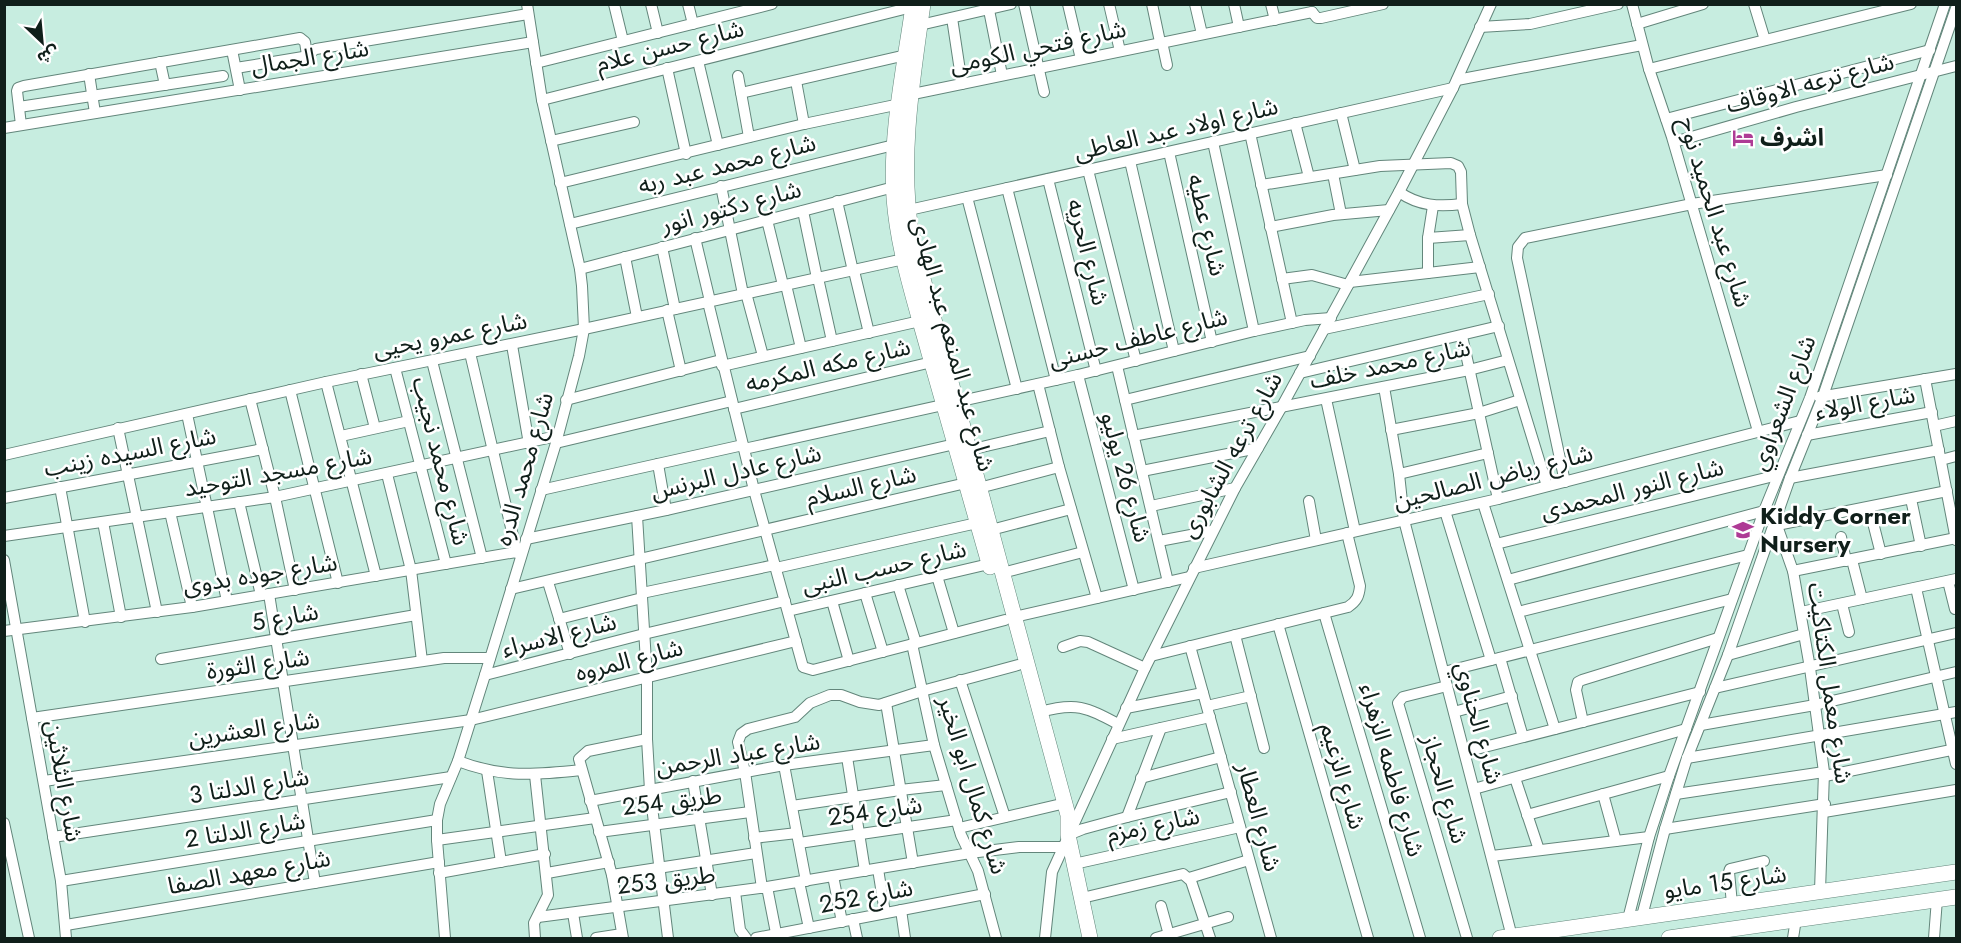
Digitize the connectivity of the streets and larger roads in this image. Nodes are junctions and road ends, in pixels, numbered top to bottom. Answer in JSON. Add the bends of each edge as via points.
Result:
{"nodes":[{"id":1,"x":615,"y":4,"type":"edge"},
{"id":2,"x":651,"y":4,"type":"edge"},
{"id":3,"x":688,"y":4,"type":"edge"},
{"id":4,"x":1011,"y":4,"type":"edge"},
{"id":5,"x":1024,"y":4,"type":"edge"},
{"id":6,"x":1068,"y":4,"type":"edge"},
{"id":7,"x":1109,"y":4,"type":"edge"},
{"id":8,"x":1152,"y":4,"type":"edge"},
{"id":9,"x":1195,"y":4,"type":"edge"},
{"id":10,"x":1234,"y":4,"type":"edge"},
{"id":11,"x":1271,"y":4,"type":"edge"},
{"id":12,"x":1383,"y":4,"type":"edge"},
{"id":13,"x":1491,"y":4,"type":"edge"},
{"id":14,"x":1618,"y":4,"type":"edge"},
{"id":15,"x":1632,"y":4,"type":"edge"},
{"id":16,"x":1703,"y":4,"type":"edge"},
{"id":17,"x":1754,"y":4,"type":"edge"},
{"id":18,"x":1911,"y":4,"type":"edge"},
{"id":19,"x":1946,"y":4,"type":"edge"},
{"id":20,"x":767,"y":5,"type":"edge"},
{"id":21,"x":916,"y":5,"type":"edge"},
{"id":22,"x":994,"y":7,"type":"edge"},
{"id":23,"x":1311,"y":8,"type":"edge"},
{"id":24,"x":1349,"y":8,"type":"edge"},
{"id":25,"x":1956,"y":8,"type":"edge"},
{"id":26,"x":527,"y":9,"type":"edge"},
{"id":27,"x":727,"y":10,"type":"edge"},
{"id":28,"x":952,"y":18,"type":"junction"},
{"id":29,"x":1275,"y":20,"type":"junction"},
{"id":30,"x":1954,"y":21,"type":"edge"},
{"id":31,"x":693,"y":24,"type":"junction"},
{"id":32,"x":1636,"y":24,"type":"junction"},
{"id":33,"x":920,"y":25,"type":"junction"},
{"id":34,"x":1239,"y":27,"type":"junction"},
{"id":35,"x":1480,"y":27,"type":"junction"},
{"id":36,"x":657,"y":33,"type":"junction"},
{"id":37,"x":1202,"y":34,"type":"junction"},
{"id":38,"x":1765,"y":40,"type":"junction"},
{"id":39,"x":623,"y":41,"type":"junction"},
{"id":40,"x":533,"y":42,"type":"junction"},
{"id":41,"x":1161,"y":42,"type":"junction"},
{"id":42,"x":1642,"y":45,"type":"junction"},
{"id":43,"x":232,"y":50,"type":"junction"},
{"id":44,"x":1930,"y":50,"type":"junction"},
{"id":45,"x":1120,"y":51,"type":"junction"},
{"id":46,"x":307,"y":55,"type":"junction"},
{"id":47,"x":906,"y":55,"type":"junction"},
{"id":48,"x":1081,"y":59,"type":"junction"},
{"id":49,"x":698,"y":61,"type":"junction"},
{"id":50,"x":160,"y":62,"type":"junction"},
{"id":51,"x":536,"y":63,"type":"junction"},
{"id":52,"x":1167,"y":65,"type":"dead end"},
{"id":53,"x":1956,"y":66,"type":"edge"},
{"id":54,"x":236,"y":68,"type":"junction"},
{"id":55,"x":667,"y":68,"type":"junction"},
{"id":56,"x":1039,"y":68,"type":"junction"},
{"id":57,"x":1649,"y":69,"type":"junction"},
{"id":58,"x":1934,"y":72,"type":"junction"},
{"id":59,"x":89,"y":74,"type":"junction"},
{"id":60,"x":1002,"y":75,"type":"junction"},
{"id":61,"x":223,"y":76,"type":"dead end"},
{"id":62,"x":738,"y":76,"type":"dead end"},
{"id":63,"x":1921,"y":76,"type":"junction"},
{"id":64,"x":796,"y":81,"type":"junction"},
{"id":65,"x":962,"y":84,"type":"junction"},
{"id":66,"x":1455,"y":84,"type":"junction"},
{"id":67,"x":165,"y":85,"type":"junction"},
{"id":68,"x":240,"y":90,"type":"junction"},
{"id":69,"x":128,"y":91,"type":"junction"},
{"id":70,"x":1044,"y":92,"type":"dead end"},
{"id":71,"x":741,"y":93,"type":"junction"},
{"id":72,"x":913,"y":94,"type":"junction"},
{"id":73,"x":92,"y":97,"type":"junction"},
{"id":74,"x":542,"y":100,"type":"junction"},
{"id":75,"x":900,"y":104,"type":"junction"},
{"id":76,"x":19,"y":107,"type":"junction"},
{"id":77,"x":130,"y":108,"type":"junction"},
{"id":78,"x":95,"y":113,"type":"junction"},
{"id":79,"x":1341,"y":113,"type":"junction"},
{"id":80,"x":1666,"y":119,"type":"junction"},
{"id":81,"x":634,"y":122,"type":"dead end"},
{"id":82,"x":1295,"y":123,"type":"junction"},
{"id":83,"x":804,"y":124,"type":"junction"},
{"id":84,"x":21,"y":125,"type":"junction"},
{"id":85,"x":4,"y":128,"type":"edge"},
{"id":86,"x":1250,"y":134,"type":"junction"},
{"id":87,"x":749,"y":137,"type":"junction"},
{"id":88,"x":551,"y":141,"type":"junction"},
{"id":89,"x":1213,"y":142,"type":"junction"},
{"id":90,"x":1674,"y":142,"type":"junction"},
{"id":91,"x":718,"y":145,"type":"junction"},
{"id":92,"x":894,"y":145,"type":"junction"},
{"id":93,"x":1169,"y":152,"type":"junction"},
{"id":94,"x":686,"y":154,"type":"junction"},
{"id":95,"x":1130,"y":161,"type":"junction"},
{"id":96,"x":1414,"y":164,"type":"junction"},
{"id":97,"x":1088,"y":170,"type":"junction"},
{"id":98,"x":1355,"y":170,"type":"junction"},
{"id":99,"x":1333,"y":174,"type":"junction"},
{"id":100,"x":1887,"y":175,"type":"junction"},
{"id":101,"x":1309,"y":177,"type":"junction"},
{"id":102,"x":1048,"y":179,"type":"junction"},
{"id":103,"x":561,"y":183,"type":"junction"},
{"id":104,"x":1261,"y":185,"type":"junction"},
{"id":105,"x":721,"y":186,"type":"junction"},
{"id":106,"x":894,"y":187,"type":"junction"},
{"id":107,"x":1007,"y":188,"type":"junction"},
{"id":108,"x":1399,"y":192,"type":"junction"},
{"id":109,"x":967,"y":197,"type":"junction"},
{"id":110,"x":837,"y":201,"type":"junction"},
{"id":111,"x":1462,"y":204,"type":"junction"},
{"id":112,"x":1692,"y":204,"type":"junction"},
{"id":113,"x":1433,"y":206,"type":"junction"},
{"id":114,"x":909,"y":210,"type":"junction"},
{"id":115,"x":1389,"y":210,"type":"junction"},
{"id":116,"x":803,"y":211,"type":"junction"},
{"id":117,"x":1341,"y":214,"type":"junction"},
{"id":118,"x":766,"y":220,"type":"junction"},
{"id":119,"x":570,"y":224,"type":"junction"},
{"id":120,"x":1270,"y":227,"type":"junction"},
{"id":121,"x":730,"y":229,"type":"junction"},
{"id":122,"x":1470,"y":235,"type":"junction"},
{"id":123,"x":695,"y":238,"type":"junction"},
{"id":124,"x":1428,"y":238,"type":"junction"},
{"id":125,"x":662,"y":247,"type":"junction"},
{"id":126,"x":625,"y":257,"type":"junction"},
{"id":127,"x":904,"y":258,"type":"junction"},
{"id":128,"x":1480,"y":267,"type":"junction"},
{"id":129,"x":580,"y":269,"type":"junction"},
{"id":130,"x":853,"y":271,"type":"junction"},
{"id":131,"x":1428,"y":273,"type":"junction"},
{"id":132,"x":818,"y":278,"type":"junction"},
{"id":133,"x":1282,"y":279,"type":"junction"},
{"id":134,"x":1349,"y":284,"type":"junction"},
{"id":135,"x":784,"y":285,"type":"junction"},
{"id":136,"x":745,"y":294,"type":"junction"},
{"id":137,"x":1489,"y":294,"type":"junction"},
{"id":138,"x":709,"y":302,"type":"junction"},
{"id":139,"x":671,"y":310,"type":"junction"},
{"id":140,"x":637,"y":317,"type":"junction"},
{"id":141,"x":1330,"y":318,"type":"junction"},
{"id":142,"x":920,"y":321,"type":"junction"},
{"id":143,"x":1292,"y":323,"type":"junction"},
{"id":144,"x":1499,"y":326,"type":"junction"},
{"id":145,"x":1324,"y":329,"type":"junction"},
{"id":146,"x":584,"y":330,"type":"junction"},
{"id":147,"x":1254,"y":331,"type":"junction"},
{"id":148,"x":869,"y":333,"type":"junction"},
{"id":149,"x":1462,"y":336,"type":"junction"},
{"id":150,"x":832,"y":341,"type":"junction"},
{"id":151,"x":1212,"y":342,"type":"junction"},
{"id":152,"x":512,"y":345,"type":"junction"},
{"id":153,"x":801,"y":348,"type":"junction"},
{"id":154,"x":1174,"y":351,"type":"junction"},
{"id":155,"x":470,"y":353,"type":"junction"},
{"id":156,"x":763,"y":356,"type":"junction"},
{"id":157,"x":1310,"y":356,"type":"junction"},
{"id":158,"x":1508,"y":360,"type":"junction"},
{"id":159,"x":432,"y":361,"type":"junction"},
{"id":160,"x":1136,"y":361,"type":"junction"},
{"id":161,"x":932,"y":362,"type":"junction"},
{"id":162,"x":722,"y":363,"type":"junction"},
{"id":163,"x":1117,"y":366,"type":"junction"},
{"id":164,"x":395,"y":368,"type":"junction"},
{"id":165,"x":681,"y":370,"type":"junction"},
{"id":166,"x":1469,"y":370,"type":"junction"},
{"id":167,"x":1096,"y":371,"type":"junction"},
{"id":168,"x":1300,"y":373,"type":"junction"},
{"id":169,"x":361,"y":374,"type":"junction"},
{"id":170,"x":1956,"y":374,"type":"edge"},
{"id":171,"x":1078,"y":375,"type":"junction"},
{"id":172,"x":1925,"y":379,"type":"junction"},
{"id":173,"x":1056,"y":380,"type":"junction"},
{"id":174,"x":326,"y":382,"type":"junction"},
{"id":175,"x":1038,"y":384,"type":"junction"},
{"id":176,"x":1383,"y":387,"type":"junction"},
{"id":177,"x":1017,"y":389,"type":"junction"},
{"id":178,"x":291,"y":390,"type":"junction"},
{"id":179,"x":1823,"y":396,"type":"junction"},
{"id":180,"x":1810,"y":398,"type":"junction"},
{"id":181,"x":250,"y":399,"type":"junction"},
{"id":182,"x":1125,"y":399,"type":"junction"},
{"id":183,"x":1326,"y":399,"type":"junction"},
{"id":184,"x":566,"y":400,"type":"junction"},
{"id":185,"x":1520,"y":400,"type":"junction"},
{"id":186,"x":950,"y":404,"type":"junction"},
{"id":187,"x":733,"y":405,"type":"junction"},
{"id":188,"x":1281,"y":408,"type":"junction"},
{"id":189,"x":1932,"y":412,"type":"junction"},
{"id":190,"x":1479,"y":413,"type":"junction"},
{"id":191,"x":187,"y":414,"type":"junction"},
{"id":192,"x":409,"y":421,"type":"junction"},
{"id":193,"x":1800,"y":421,"type":"junction"},
{"id":194,"x":1956,"y":421,"type":"edge"},
{"id":195,"x":1934,"y":426,"type":"junction"},
{"id":196,"x":118,"y":428,"type":"junction"},
{"id":197,"x":375,"y":428,"type":"junction"},
{"id":198,"x":1391,"y":430,"type":"junction"},
{"id":199,"x":1050,"y":431,"type":"junction"},
{"id":200,"x":1758,"y":431,"type":"junction"},
{"id":201,"x":1807,"y":435,"type":"junction"},
{"id":202,"x":340,"y":436,"type":"junction"},
{"id":203,"x":1133,"y":436,"type":"junction"},
{"id":204,"x":556,"y":440,"type":"junction"},
{"id":205,"x":529,"y":444,"type":"junction"},
{"id":206,"x":743,"y":447,"type":"junction"},
{"id":207,"x":962,"y":447,"type":"junction"},
{"id":208,"x":1258,"y":448,"type":"junction"},
{"id":209,"x":263,"y":449,"type":"junction"},
{"id":210,"x":492,"y":451,"type":"junction"},
{"id":211,"x":1488,"y":453,"type":"junction"},
{"id":212,"x":4,"y":455,"type":"edge"},
{"id":213,"x":1940,"y":455,"type":"junction"},
{"id":214,"x":1956,"y":456,"type":"edge"},
{"id":215,"x":457,"y":458,"type":"junction"},
{"id":216,"x":198,"y":461,"type":"junction"},
{"id":217,"x":658,"y":464,"type":"junction"},
{"id":218,"x":420,"y":466,"type":"junction"},
{"id":219,"x":1059,"y":467,"type":"junction"},
{"id":220,"x":1142,"y":471,"type":"junction"},
{"id":221,"x":128,"y":474,"type":"junction"},
{"id":222,"x":387,"y":474,"type":"junction"},
{"id":223,"x":1399,"y":474,"type":"junction"},
{"id":224,"x":1778,"y":475,"type":"junction"},
{"id":225,"x":1790,"y":478,"type":"junction"},
{"id":226,"x":352,"y":481,"type":"junction"},
{"id":227,"x":1565,"y":482,"type":"junction"},
{"id":228,"x":973,"y":486,"type":"junction"},
{"id":229,"x":1547,"y":486,"type":"junction"},
{"id":230,"x":60,"y":487,"type":"junction"},
{"id":231,"x":1235,"y":488,"type":"junction"},
{"id":232,"x":316,"y":489,"type":"junction"},
{"id":233,"x":541,"y":490,"type":"junction"},
{"id":234,"x":754,"y":490,"type":"junction"},
{"id":235,"x":275,"y":497,"type":"junction"},
{"id":236,"x":4,"y":498,"type":"edge"},
{"id":237,"x":1951,"y":498,"type":"edge"},
{"id":238,"x":1911,"y":499,"type":"junction"},
{"id":239,"x":1498,"y":500,"type":"junction"},
{"id":240,"x":1309,"y":501,"type":"dead end"},
{"id":241,"x":239,"y":502,"type":"junction"},
{"id":242,"x":1483,"y":503,"type":"junction"},
{"id":243,"x":1151,"y":506,"type":"junction"},
{"id":244,"x":206,"y":507,"type":"junction"},
{"id":245,"x":1869,"y":507,"type":"junction"},
{"id":246,"x":1071,"y":509,"type":"junction"},
{"id":247,"x":666,"y":510,"type":"junction"},
{"id":248,"x":1445,"y":511,"type":"junction"},
{"id":249,"x":1764,"y":511,"type":"junction"},
{"id":250,"x":170,"y":512,"type":"junction"},
{"id":251,"x":637,"y":516,"type":"junction"},
{"id":252,"x":136,"y":517,"type":"junction"},
{"id":253,"x":1404,"y":520,"type":"junction"},
{"id":254,"x":103,"y":522,"type":"junction"},
{"id":255,"x":1776,"y":523,"type":"junction"},
{"id":256,"x":984,"y":526,"type":"junction"},
{"id":257,"x":68,"y":527,"type":"junction"},
{"id":258,"x":765,"y":529,"type":"junction"},
{"id":259,"x":1212,"y":531,"type":"junction"},
{"id":260,"x":1351,"y":532,"type":"junction"},
{"id":261,"x":4,"y":536,"type":"edge"},
{"id":262,"x":1841,"y":537,"type":"dead end"},
{"id":263,"x":526,"y":539,"type":"junction"},
{"id":264,"x":1956,"y":539,"type":"edge"},
{"id":265,"x":1316,"y":540,"type":"junction"},
{"id":266,"x":1159,"y":541,"type":"junction"},
{"id":267,"x":1496,"y":544,"type":"junction"},
{"id":268,"x":1921,"y":546,"type":"junction"},
{"id":269,"x":519,"y":552,"type":"junction"},
{"id":270,"x":1083,"y":552,"type":"junction"},
{"id":271,"x":1881,"y":554,"type":"junction"},
{"id":272,"x":1748,"y":555,"type":"junction"},
{"id":273,"x":482,"y":558,"type":"junction"},
{"id":274,"x":4,"y":560,"type":"edge"},
{"id":275,"x":640,"y":560,"type":"junction"},
{"id":276,"x":1849,"y":560,"type":"junction"},
{"id":277,"x":446,"y":564,"type":"junction"},
{"id":278,"x":989,"y":564,"type":"junction"},
{"id":279,"x":775,"y":566,"type":"junction"},
{"id":280,"x":411,"y":570,"type":"junction"},
{"id":281,"x":1793,"y":571,"type":"junction"},
{"id":282,"x":1192,"y":572,"type":"junction"},
{"id":283,"x":1002,"y":573,"type":"junction"},
{"id":284,"x":376,"y":576,"type":"junction"},
{"id":285,"x":937,"y":576,"type":"junction"},
{"id":286,"x":1508,"y":580,"type":"junction"},
{"id":287,"x":1952,"y":580,"type":"edge"},
{"id":288,"x":338,"y":582,"type":"junction"},
{"id":289,"x":548,"y":582,"type":"junction"},
{"id":290,"x":1168,"y":582,"type":"junction"},
{"id":291,"x":898,"y":585,"type":"junction"},
{"id":292,"x":1916,"y":588,"type":"junction"},
{"id":293,"x":511,"y":589,"type":"junction"},
{"id":294,"x":295,"y":590,"type":"junction"},
{"id":295,"x":1134,"y":590,"type":"junction"},
{"id":296,"x":865,"y":593,"type":"junction"},
{"id":297,"x":265,"y":595,"type":"junction"},
{"id":298,"x":642,"y":595,"type":"junction"},
{"id":299,"x":1004,"y":598,"type":"junction"},
{"id":300,"x":1096,"y":598,"type":"junction"},
{"id":301,"x":1732,"y":599,"type":"junction"},
{"id":302,"x":1862,"y":599,"type":"junction"},
{"id":303,"x":227,"y":601,"type":"junction"},
{"id":304,"x":831,"y":601,"type":"junction"},
{"id":305,"x":1842,"y":604,"type":"junction"},
{"id":306,"x":786,"y":606,"type":"junction"},
{"id":307,"x":192,"y":607,"type":"junction"},
{"id":308,"x":1955,"y":609,"type":"dead end"},
{"id":309,"x":157,"y":612,"type":"junction"},
{"id":310,"x":1518,"y":612,"type":"junction"},
{"id":311,"x":1801,"y":612,"type":"junction"},
{"id":312,"x":1324,"y":613,"type":"junction"},
{"id":313,"x":416,"y":615,"type":"junction"},
{"id":314,"x":121,"y":617,"type":"junction"},
{"id":315,"x":559,"y":619,"type":"junction"},
{"id":316,"x":1010,"y":619,"type":"junction"},
{"id":317,"x":85,"y":622,"type":"junction"},
{"id":318,"x":1278,"y":624,"type":"junction"},
{"id":319,"x":4,"y":631,"type":"edge"},
{"id":320,"x":17,"y":631,"type":"junction"},
{"id":321,"x":1850,"y":632,"type":"dead end"},
{"id":322,"x":954,"y":633,"type":"junction"},
{"id":323,"x":1956,"y":633,"type":"edge"},
{"id":324,"x":644,"y":634,"type":"junction"},
{"id":325,"x":1804,"y":634,"type":"junction"},
{"id":326,"x":1235,"y":635,"type":"junction"},
{"id":327,"x":1718,"y":638,"type":"junction"},
{"id":328,"x":276,"y":639,"type":"junction"},
{"id":329,"x":1928,"y":640,"type":"junction"},
{"id":330,"x":796,"y":641,"type":"junction"},
{"id":331,"x":914,"y":644,"type":"junction"},
{"id":332,"x":1190,"y":646,"type":"junction"},
{"id":333,"x":1063,"y":647,"type":"dead end"},
{"id":334,"x":1530,"y":650,"type":"junction"},
{"id":335,"x":883,"y":652,"type":"junction"},
{"id":336,"x":570,"y":654,"type":"junction"},
{"id":337,"x":1728,"y":655,"type":"junction"},
{"id":338,"x":1151,"y":656,"type":"junction"},
{"id":339,"x":490,"y":658,"type":"junction"},
{"id":340,"x":161,"y":659,"type":"dead end"},
{"id":341,"x":1495,"y":659,"type":"junction"},
{"id":342,"x":422,"y":661,"type":"junction"},
{"id":343,"x":849,"y":661,"type":"junction"},
{"id":344,"x":1018,"y":665,"type":"junction"},
{"id":345,"x":1145,"y":668,"type":"junction"},
{"id":346,"x":1810,"y":668,"type":"junction"},
{"id":347,"x":1444,"y":672,"type":"junction"},
{"id":348,"x":1956,"y":672,"type":"edge"},
{"id":349,"x":485,"y":675,"type":"junction"},
{"id":350,"x":1936,"y":677,"type":"junction"},
{"id":351,"x":647,"y":678,"type":"junction"},
{"id":352,"x":960,"y":681,"type":"junction"},
{"id":353,"x":283,"y":682,"type":"junction"},
{"id":354,"x":1447,"y":686,"type":"junction"},
{"id":355,"x":1715,"y":688,"type":"junction"},
{"id":356,"x":922,"y":691,"type":"junction"},
{"id":357,"x":1700,"y":692,"type":"junction"},
{"id":358,"x":1203,"y":693,"type":"junction"},
{"id":359,"x":1251,"y":696,"type":"junction"},
{"id":360,"x":1512,"y":696,"type":"junction"},
{"id":361,"x":886,"y":703,"type":"junction"},
{"id":362,"x":1815,"y":705,"type":"junction"},
{"id":363,"x":1126,"y":708,"type":"junction"},
{"id":364,"x":1040,"y":712,"type":"junction"},
{"id":365,"x":1208,"y":712,"type":"junction"},
{"id":366,"x":1454,"y":712,"type":"junction"},
{"id":367,"x":1951,"y":713,"type":"edge"},
{"id":368,"x":32,"y":718,"type":"junction"},
{"id":369,"x":471,"y":720,"type":"junction"},
{"id":370,"x":1583,"y":722,"type":"junction"},
{"id":371,"x":1118,"y":724,"type":"junction"},
{"id":372,"x":1701,"y":725,"type":"junction"},
{"id":373,"x":1161,"y":728,"type":"junction"},
{"id":374,"x":1555,"y":729,"type":"junction"},
{"id":375,"x":1686,"y":729,"type":"junction"},
{"id":376,"x":1819,"y":736,"type":"junction"},
{"id":377,"x":1523,"y":737,"type":"junction"},
{"id":378,"x":647,"y":739,"type":"junction"},
{"id":379,"x":1112,"y":739,"type":"junction"},
{"id":380,"x":293,"y":744,"type":"junction"},
{"id":381,"x":934,"y":745,"type":"junction"},
{"id":382,"x":1264,"y":748,"type":"dead end"},
{"id":383,"x":1955,"y":750,"type":"edge"},
{"id":384,"x":894,"y":751,"type":"junction"},
{"id":385,"x":1465,"y":752,"type":"junction"},
{"id":386,"x":847,"y":757,"type":"junction"},
{"id":387,"x":1221,"y":757,"type":"junction"},
{"id":388,"x":1687,"y":758,"type":"junction"},
{"id":389,"x":458,"y":761,"type":"junction"},
{"id":390,"x":1956,"y":764,"type":"edge"},
{"id":391,"x":784,"y":765,"type":"junction"},
{"id":392,"x":581,"y":770,"type":"junction"},
{"id":393,"x":487,"y":771,"type":"junction"},
{"id":394,"x":745,"y":772,"type":"junction"},
{"id":395,"x":1825,"y":774,"type":"junction"},
{"id":396,"x":535,"y":775,"type":"junction"},
{"id":397,"x":1668,"y":776,"type":"junction"},
{"id":398,"x":452,"y":777,"type":"junction"},
{"id":399,"x":1141,"y":778,"type":"junction"},
{"id":400,"x":1515,"y":778,"type":"junction"},
{"id":401,"x":44,"y":781,"type":"junction"},
{"id":402,"x":693,"y":781,"type":"junction"},
{"id":403,"x":946,"y":785,"type":"junction"},
{"id":404,"x":1474,"y":789,"type":"junction"},
{"id":405,"x":650,"y":790,"type":"junction"},
{"id":406,"x":900,"y":790,"type":"junction"},
{"id":407,"x":1956,"y":790,"type":"edge"},
{"id":408,"x":1231,"y":792,"type":"junction"},
{"id":409,"x":1603,"y":794,"type":"junction"},
{"id":410,"x":1676,"y":794,"type":"junction"},
{"id":411,"x":853,"y":796,"type":"junction"},
{"id":412,"x":302,"y":800,"type":"junction"},
{"id":413,"x":590,"y":801,"type":"junction"},
{"id":414,"x":1057,"y":805,"type":"junction"},
{"id":415,"x":792,"y":806,"type":"junction"},
{"id":416,"x":1825,"y":808,"type":"junction"},
{"id":417,"x":750,"y":812,"type":"junction"},
{"id":418,"x":1527,"y":815,"type":"junction"},
{"id":419,"x":1005,"y":817,"type":"junction"},
{"id":420,"x":1127,"y":817,"type":"junction"},
{"id":421,"x":595,"y":818,"type":"junction"},
{"id":422,"x":699,"y":819,"type":"junction"},
{"id":423,"x":437,"y":820,"type":"junction"},
{"id":424,"x":4,"y":823,"type":"edge"},
{"id":425,"x":958,"y":824,"type":"junction"},
{"id":426,"x":541,"y":825,"type":"junction"},
{"id":427,"x":653,"y":825,"type":"junction"},
{"id":428,"x":907,"y":827,"type":"junction"},
{"id":429,"x":1240,"y":827,"type":"junction"},
{"id":430,"x":1665,"y":828,"type":"junction"},
{"id":431,"x":496,"y":831,"type":"junction"},
{"id":432,"x":599,"y":832,"type":"junction"},
{"id":433,"x":859,"y":834,"type":"junction"},
{"id":434,"x":53,"y":837,"type":"junction"},
{"id":435,"x":1649,"y":837,"type":"junction"},
{"id":436,"x":754,"y":838,"type":"junction"},
{"id":437,"x":798,"y":838,"type":"junction"},
{"id":438,"x":437,"y":840,"type":"junction"},
{"id":439,"x":308,"y":841,"type":"junction"},
{"id":440,"x":1065,"y":841,"type":"junction"},
{"id":441,"x":1616,"y":841,"type":"junction"},
{"id":442,"x":1539,"y":850,"type":"junction"},
{"id":443,"x":756,"y":853,"type":"junction"},
{"id":444,"x":970,"y":853,"type":"junction"},
{"id":445,"x":545,"y":854,"type":"junction"},
{"id":446,"x":1492,"y":856,"type":"junction"},
{"id":447,"x":1249,"y":860,"type":"junction"},
{"id":448,"x":706,"y":861,"type":"junction"},
{"id":449,"x":1764,"y":861,"type":"dead end"},
{"id":450,"x":501,"y":862,"type":"junction"},
{"id":451,"x":609,"y":862,"type":"junction"},
{"id":452,"x":913,"y":863,"type":"junction"},
{"id":453,"x":1074,"y":864,"type":"junction"},
{"id":454,"x":439,"y":867,"type":"junction"},
{"id":455,"x":659,"y":868,"type":"junction"},
{"id":456,"x":878,"y":869,"type":"junction"},
{"id":457,"x":865,"y":871,"type":"junction"},
{"id":458,"x":1956,"y":872,"type":"edge"},
{"id":459,"x":547,"y":873,"type":"junction"},
{"id":460,"x":612,"y":875,"type":"junction"},
{"id":461,"x":833,"y":876,"type":"junction"},
{"id":462,"x":1190,"y":879,"type":"junction"},
{"id":463,"x":61,"y":881,"type":"junction"},
{"id":464,"x":803,"y":882,"type":"junction"},
{"id":465,"x":315,"y":883,"type":"junction"},
{"id":466,"x":764,"y":888,"type":"junction"},
{"id":467,"x":1820,"y":891,"type":"junction"},
{"id":468,"x":735,"y":892,"type":"junction"},
{"id":469,"x":985,"y":894,"type":"junction"},
{"id":470,"x":712,"y":895,"type":"junction"},
{"id":471,"x":1956,"y":897,"type":"edge"},
{"id":472,"x":1082,"y":898,"type":"junction"},
{"id":473,"x":1937,"y":899,"type":"junction"},
{"id":474,"x":664,"y":902,"type":"junction"},
{"id":475,"x":1731,"y":904,"type":"junction"},
{"id":476,"x":1161,"y":906,"type":"dead end"},
{"id":477,"x":617,"y":907,"type":"junction"},
{"id":478,"x":901,"y":910,"type":"junction"},
{"id":479,"x":573,"y":913,"type":"junction"},
{"id":480,"x":885,"y":914,"type":"junction"},
{"id":481,"x":538,"y":917,"type":"junction"},
{"id":482,"x":1228,"y":917,"type":"dead end"},
{"id":483,"x":1635,"y":918,"type":"junction"},
{"id":484,"x":1796,"y":919,"type":"junction"},
{"id":485,"x":853,"y":920,"type":"junction"},
{"id":486,"x":842,"y":922,"type":"junction"},
{"id":487,"x":1205,"y":924,"type":"junction"},
{"id":488,"x":66,"y":925,"type":"junction"},
{"id":489,"x":809,"y":928,"type":"junction"},
{"id":490,"x":1169,"y":935,"type":"junction"},
{"id":491,"x":623,"y":936,"type":"edge"},
{"id":492,"x":776,"y":937,"type":"edge"},
{"id":493,"x":1506,"y":938,"type":"edge"},
{"id":494,"x":29,"y":939,"type":"edge"},
{"id":495,"x":66,"y":939,"type":"edge"},
{"id":496,"x":445,"y":939,"type":"edge"},
{"id":497,"x":535,"y":939,"type":"edge"},
{"id":498,"x":577,"y":939,"type":"edge"},
{"id":499,"x":596,"y":939,"type":"edge"},
{"id":500,"x":668,"y":939,"type":"edge"},
{"id":501,"x":746,"y":939,"type":"edge"},
{"id":502,"x":756,"y":939,"type":"edge"},
{"id":503,"x":857,"y":939,"type":"edge"},
{"id":504,"x":905,"y":939,"type":"edge"},
{"id":505,"x":996,"y":939,"type":"edge"},
{"id":506,"x":1045,"y":939,"type":"edge"},
{"id":507,"x":1090,"y":939,"type":"edge"},
{"id":508,"x":1156,"y":939,"type":"edge"},
{"id":509,"x":1210,"y":939,"type":"edge"},
{"id":510,"x":1270,"y":939,"type":"edge"},
{"id":511,"x":1368,"y":939,"type":"edge"},
{"id":512,"x":1420,"y":939,"type":"edge"},
{"id":513,"x":1467,"y":939,"type":"edge"},
{"id":514,"x":1669,"y":939,"type":"edge"},
{"id":515,"x":1793,"y":939,"type":"edge"},
{"id":516,"x":1934,"y":939,"type":"edge"}],
"edges":[{"from":1,"to":39,"type":"street"},
{"from":2,"to":36,"type":"street"},
{"from":3,"to":31,"type":"street"},
{"from":4,"to":22,"type":"street"},
{"from":5,"to":56,"type":"street"},
{"from":6,"to":48,"type":"street"},
{"from":7,"to":45,"type":"street"},
{"from":8,"to":41,"type":"street"},
{"from":9,"to":37,"type":"street"},
{"from":10,"to":34,"type":"street"},
{"from":11,"to":29,"type":"street"},
{"from":12,"to":24,"type":"street","name":"شارع فتحي الكومى"},
{"from":13,"to":35,"type":"street","name":"شارع ترعه الشابورى"},
{"from":14,"to":35,"type":"street","via":[[1530,24]]},
{"from":15,"to":32,"type":"street","name":"شارع عبد الحميد نوح"},
{"from":16,"to":32,"type":"street"},
{"from":17,"to":38,"type":"street"},
{"from":18,"to":38,"type":"street"},
{"from":19,"to":44,"type":"street","name":"شارع الشعراوي"},
{"from":20,"to":27,"type":"street"},
{"from":21,"to":33,"type":"street","name":"شارع عبد المنعم عبد الهادى"},
{"from":21,"to":47,"type":"street","name":"شارع عبد المنعم عبد الهادى"},
{"from":21,"to":49,"type":"street","name":"شارع حسن علام"},
{"from":22,"to":28,"type":"street"},
{"from":22,"to":60,"type":"street"},
{"from":23,"to":24,"type":"street","name":"شارع فتحي الكومى","via":[[1321,18]]},
{"from":23,"to":29,"type":"street","name":"شارع فتحي الكومى"},
{"from":25,"to":30,"type":"street","name":"شارع الشعراوي"},
{"from":26,"to":40,"type":"street","name":"شارع محمد الدره"},
{"from":26,"to":46,"type":"street","via":[[316,49]]},
{"from":27,"to":31,"type":"street"},
{"from":28,"to":33,"type":"street"},
{"from":28,"to":65,"type":"street"},
{"from":29,"to":34,"type":"street","name":"شارع فتحي الكومى"},
{"from":30,"to":58,"type":"street","name":"شارع الشعراوي"},
{"from":31,"to":36,"type":"street"},
{"from":32,"to":42,"type":"street","name":"شارع عبد الحميد نوح"},
{"from":33,"to":72,"type":"street","name":"شارع عبد المنعم عبد الهادى"},
{"from":34,"to":37,"type":"street","name":"شارع فتحي الكومى"},
{"from":35,"to":66,"type":"street","name":"شارع ترعه الشابورى"},
{"from":36,"to":39,"type":"street"},
{"from":37,"to":41,"type":"street","name":"شارع فتحي الكومى"},
{"from":38,"to":57,"type":"street"},
{"from":39,"to":51,"type":"street"},
{"from":40,"to":51,"type":"street","name":"شارع محمد الدره"},
{"from":40,"to":68,"type":"street","name":"شارع الجمال"},
{"from":41,"to":45,"type":"street","name":"شارع فتحي الكومى"},
{"from":41,"to":52,"type":"street"},
{"from":42,"to":57,"type":"street","name":"شارع عبد الحميد نوح"},
{"from":42,"to":66,"type":"street","name":"شارع اولاد عبد العاطى"},
{"from":43,"to":46,"type":"street","via":[[300,38]]},
{"from":43,"to":50,"type":"street"},
{"from":43,"to":54,"type":"street"},
{"from":44,"to":63,"type":"street","name":"شارع الشعراوي"},
{"from":44,"to":80,"type":"street"},
{"from":45,"to":48,"type":"street","name":"شارع فتحي الكومى"},
{"from":46,"to":54,"type":"street"},
{"from":47,"to":64,"type":"street"},
{"from":47,"to":75,"type":"street","name":"شارع عبد المنعم عبد الهادى"},
{"from":48,"to":56,"type":"street","name":"شارع فتحي الكومى"},
{"from":49,"to":55,"type":"street","name":"شارع حسن علام"},
{"from":49,"to":91,"type":"street"},
{"from":50,"to":59,"type":"street"},
{"from":50,"to":67,"type":"street"},
{"from":51,"to":74,"type":"street","name":"شارع محمد الدره"},
{"from":53,"to":58,"type":"street","name":"شارع ترعه الاوقاف"},
{"from":54,"to":68,"type":"street"},
{"from":55,"to":74,"type":"street","name":"شارع حسن علام"},
{"from":55,"to":94,"type":"street"},
{"from":56,"to":60,"type":"street","name":"شارع فتحي الكومى"},
{"from":56,"to":70,"type":"street"},
{"from":57,"to":80,"type":"street","name":"شارع عبد الحميد نوح"},
{"from":58,"to":63,"type":"street","name":"شارع ترعه الاوقاف"},
{"from":58,"to":179,"type":"street","name":"شارع الشعراوي"},
{"from":59,"to":73,"type":"street"},
{"from":59,"to":76,"type":"street","via":[[21,86],[17,91]]},
{"from":60,"to":65,"type":"street","name":"شارع فتحي الكومى"},
{"from":61,"to":67,"type":"street"},
{"from":62,"to":71,"type":"street"},
{"from":63,"to":90,"type":"street","name":"شارع ترعه الاوقاف","via":[[1796,106]]},
{"from":63,"to":100,"type":"street","name":"شارع الشعراوي"},
{"from":64,"to":71,"type":"street"},
{"from":64,"to":83,"type":"street"},
{"from":65,"to":72,"type":"street","name":"شارع فتحي الكومى"},
{"from":66,"to":79,"type":"street","name":"شارع اولاد عبد العاطى"},
{"from":66,"to":96,"type":"street","name":"شارع ترعه الشابورى"},
{"from":67,"to":69,"type":"street"},
{"from":68,"to":77,"type":"street","name":"شارع الجمال"},
{"from":69,"to":73,"type":"street"},
{"from":69,"to":77,"type":"street"},
{"from":71,"to":87,"type":"street"},
{"from":72,"to":114,"type":"street","name":"شارع عبد المنعم عبد الهادى","via":[[907,146]]},
{"from":73,"to":76,"type":"street"},
{"from":73,"to":78,"type":"street"},
{"from":74,"to":88,"type":"street","name":"شارع محمد الدره"},
{"from":75,"to":83,"type":"street"},
{"from":75,"to":92,"type":"street","name":"شارع عبد المنعم عبد الهادى"},
{"from":76,"to":84,"type":"street"},
{"from":77,"to":78,"type":"street","name":"شارع الجمال"},
{"from":78,"to":84,"type":"street","name":"شارع الجمال"},
{"from":79,"to":82,"type":"street","name":"شارع اولاد عبد العاطى"},
{"from":79,"to":98,"type":"street"},
{"from":80,"to":90,"type":"street","name":"شارع عبد الحميد نوح"},
{"from":81,"to":88,"type":"street"},
{"from":82,"to":86,"type":"street","name":"شارع اولاد عبد العاطى"},
{"from":82,"to":101,"type":"street"},
{"from":83,"to":87,"type":"street"},
{"from":84,"to":85,"type":"street","name":"شارع الجمال"},
{"from":86,"to":89,"type":"street","name":"شارع اولاد عبد العاطى"},
{"from":86,"to":104,"type":"street"},
{"from":87,"to":91,"type":"street"},
{"from":88,"to":103,"type":"street","name":"شارع محمد الدره"},
{"from":89,"to":93,"type":"street","name":"شارع اولاد عبد العاطى"},
{"from":89,"to":147,"type":"street"},
{"from":90,"to":112,"type":"street","name":"شارع عبد الحميد نوح"},
{"from":91,"to":94,"type":"street"},
{"from":92,"to":105,"type":"street","name":"شارع محمد عبد ربه"},
{"from":92,"to":106,"type":"street","name":"شارع عبد المنعم عبد الهادى"},
{"from":93,"to":95,"type":"street","name":"شارع اولاد عبد العاطى"},
{"from":93,"to":151,"type":"street","name":"شارع عطيه"},
{"from":94,"to":103,"type":"street"},
{"from":95,"to":97,"type":"street","name":"شارع اولاد عبد العاطى"},
{"from":95,"to":154,"type":"street"},
{"from":96,"to":98,"type":"street"},
{"from":96,"to":108,"type":"street","name":"شارع ترعه الشابورى"},
{"from":96,"to":111,"type":"street","via":[[1451,162],[1458,166]]},
{"from":97,"to":102,"type":"street","name":"شارع اولاد عبد العاطى"},
{"from":97,"to":160,"type":"street"},
{"from":98,"to":99,"type":"street"},
{"from":99,"to":101,"type":"street"},
{"from":99,"to":117,"type":"street"},
{"from":100,"to":112,"type":"street"},
{"from":100,"to":180,"type":"street","name":"شارع الشعراوي"},
{"from":101,"to":104,"type":"street"},
{"from":102,"to":107,"type":"street","name":"شارع اولاد عبد العاطى"},
{"from":102,"to":167,"type":"street","name":"شارع الحريه"},
{"from":103,"to":119,"type":"street","name":"شارع محمد الدره"},
{"from":104,"to":120,"type":"street"},
{"from":105,"to":119,"type":"street","name":"شارع محمد عبد ربه"},
{"from":105,"to":121,"type":"street"},
{"from":106,"to":110,"type":"street","name":"شارع دكتور انور"},
{"from":106,"to":127,"type":"street","name":"شارع عبد المنعم عبد الهادى"},
{"from":107,"to":109,"type":"street","name":"شارع اولاد عبد العاطى"},
{"from":107,"to":173,"type":"street"},
{"from":108,"to":113,"type":"street"},
{"from":108,"to":115,"type":"street","name":"شارع ترعه الشابورى"},
{"from":109,"to":114,"type":"street","name":"شارع اولاد عبد العاطى"},
{"from":109,"to":177,"type":"street"},
{"from":110,"to":116,"type":"street","name":"شارع دكتور انور"},
{"from":110,"to":130,"type":"street"},
{"from":111,"to":113,"type":"street"},
{"from":111,"to":122,"type":"street"},
{"from":112,"to":200,"type":"street","name":"شارع عبد الحميد نوح"},
{"from":112,"to":227,"type":"street","via":[[1525,238],[1518,247],[1517,258]]},
{"from":113,"to":124,"type":"street"},
{"from":114,"to":186,"type":"street","name":"شارع عبد المنعم عبد الهادى","via":[[915,255]]},
{"from":115,"to":117,"type":"street"},
{"from":115,"to":134,"type":"street","name":"شارع ترعه الشابورى"},
{"from":116,"to":118,"type":"street","name":"شارع دكتور انور"},
{"from":116,"to":132,"type":"street"},
{"from":117,"to":120,"type":"street"},
{"from":118,"to":121,"type":"street","name":"شارع دكتور انور"},
{"from":118,"to":135,"type":"street"},
{"from":119,"to":129,"type":"street","name":"شارع محمد الدره"},
{"from":120,"to":133,"type":"street"},
{"from":121,"to":123,"type":"street","name":"شارع دكتور انور"},
{"from":121,"to":136,"type":"street"},
{"from":122,"to":124,"type":"street"},
{"from":122,"to":128,"type":"street"},
{"from":123,"to":125,"type":"street","name":"شارع دكتور انور"},
{"from":123,"to":138,"type":"street"},
{"from":124,"to":131,"type":"street"},
{"from":125,"to":126,"type":"street","name":"شارع دكتور انور"},
{"from":125,"to":139,"type":"street"},
{"from":126,"to":129,"type":"street","name":"شارع دكتور انور"},
{"from":126,"to":140,"type":"street"},
{"from":127,"to":130,"type":"street","name":"شارع عمرو يحيى"},
{"from":127,"to":142,"type":"street","name":"شارع عبد المنعم عبد الهادى"},
{"from":128,"to":131,"type":"street"},
{"from":128,"to":137,"type":"street"},
{"from":129,"to":146,"type":"street","name":"شارع محمد الدره"},
{"from":130,"to":132,"type":"street","name":"شارع عمرو يحيى"},
{"from":130,"to":148,"type":"street"},
{"from":131,"to":134,"type":"street"},
{"from":132,"to":135,"type":"street","name":"شارع عمرو يحيى"},
{"from":132,"to":150,"type":"street"},
{"from":133,"to":134,"type":"street","via":[[1312,275]]},
{"from":133,"to":143,"type":"street"},
{"from":134,"to":141,"type":"street","name":"شارع ترعه الشابورى"},
{"from":135,"to":136,"type":"street","name":"شارع عمرو يحيى"},
{"from":135,"to":153,"type":"street"},
{"from":136,"to":138,"type":"street","name":"شارع عمرو يحيى"},
{"from":136,"to":156,"type":"street"},
{"from":137,"to":144,"type":"street"},
{"from":137,"to":145,"type":"street"},
{"from":138,"to":139,"type":"street","name":"شارع عمرو يحيى"},
{"from":138,"to":162,"type":"street"},
{"from":139,"to":140,"type":"street","name":"شارع عمرو يحيى"},
{"from":139,"to":165,"type":"street"},
{"from":140,"to":146,"type":"street","name":"شارع عمرو يحيى"},
{"from":141,"to":143,"type":"street","name":"شارع عاطف حسنى"},
{"from":141,"to":145,"type":"street","name":"شارع ترعه الشابورى"},
{"from":142,"to":148,"type":"street"},
{"from":142,"to":161,"type":"street","name":"شارع عبد المنعم عبد الهادى"},
{"from":143,"to":147,"type":"street","name":"شارع عاطف حسنى"},
{"from":144,"to":149,"type":"street"},
{"from":144,"to":158,"type":"street"},
{"from":145,"to":157,"type":"street","name":"شارع ترعه الشابورى"},
{"from":146,"to":152,"type":"street","name":"شارع عمرو يحيى"},
{"from":146,"to":184,"type":"street","name":"شارع محمد الدره"},
{"from":147,"to":151,"type":"street","name":"شارع عاطف حسنى"},
{"from":148,"to":150,"type":"street"},
{"from":149,"to":166,"type":"street"},
{"from":149,"to":168,"type":"street"},
{"from":150,"to":153,"type":"street"},
{"from":151,"to":154,"type":"street","name":"شارع عاطف حسنى"},
{"from":152,"to":155,"type":"street","name":"شارع عمرو يحيى"},
{"from":152,"to":205,"type":"street"},
{"from":153,"to":156,"type":"street"},
{"from":154,"to":160,"type":"street","name":"شارع عاطف حسنى"},
{"from":155,"to":159,"type":"street","name":"شارع عمرو يحيى"},
{"from":155,"to":210,"type":"street"},
{"from":156,"to":162,"type":"street"},
{"from":157,"to":168,"type":"street","name":"شارع ترعه الشابورى"},
{"from":157,"to":182,"type":"street"},
{"from":158,"to":166,"type":"street","name":"شارع محمد خلف"},
{"from":158,"to":185,"type":"street"},
{"from":159,"to":164,"type":"street","name":"شارع عمرو يحيى"},
{"from":159,"to":215,"type":"street"},
{"from":160,"to":163,"type":"street","name":"شارع عاطف حسنى"},
{"from":161,"to":186,"type":"street","name":"شارع عبد المنعم عبد الهادى"},
{"from":161,"to":187,"type":"street","name":"شارع مكه المكرمه"},
{"from":162,"to":165,"type":"street"},
{"from":162,"to":187,"type":"street"},
{"from":163,"to":167,"type":"street","name":"شارع عاطف حسنى"},
{"from":163,"to":182,"type":"street"},
{"from":164,"to":169,"type":"street","name":"شارع عمرو يحيى"},
{"from":164,"to":192,"type":"street","name":"شارع محمد نجيب"},
{"from":165,"to":184,"type":"street"},
{"from":166,"to":176,"type":"street","name":"شارع محمد خلف"},
{"from":166,"to":190,"type":"street"},
{"from":167,"to":171,"type":"street","name":"شارع عاطف حسنى"},
{"from":168,"to":188,"type":"street","name":"شارع ترعه الشابورى"},
{"from":169,"to":174,"type":"street","name":"شارع عمرو يحيى"},
{"from":169,"to":197,"type":"street"},
{"from":170,"to":172,"type":"street"},
{"from":171,"to":173,"type":"street","name":"شارع عاطف حسنى"},
{"from":171,"to":295,"type":"street","name":"شارع 26 يوليو"},
{"from":172,"to":179,"type":"street"},
{"from":172,"to":189,"type":"street"},
{"from":173,"to":175,"type":"street","name":"شارع عاطف حسنى"},
{"from":174,"to":178,"type":"street","name":"شارع عمرو يحيى"},
{"from":174,"to":202,"type":"street"},
{"from":175,"to":177,"type":"street","name":"شارع عاطف حسنى"},
{"from":175,"to":199,"type":"street"},
{"from":176,"to":183,"type":"street","name":"شارع محمد خلف"},
{"from":176,"to":198,"type":"street","name":"شارع الحناوي"},
{"from":177,"to":186,"type":"street","name":"شارع عاطف حسنى"},
{"from":178,"to":181,"type":"street","name":"شارع عمرو يحيى"},
{"from":178,"to":232,"type":"street"},
{"from":179,"to":180,"type":"street"},
{"from":179,"to":201,"type":"street","name":"شارع الشعراوي"},
{"from":180,"to":193,"type":"street","name":"شارع الشعراوي"},
{"from":181,"to":191,"type":"street","name":"شارع عمرو يحيى"},
{"from":181,"to":209,"type":"street"},
{"from":182,"to":203,"type":"street"},
{"from":183,"to":188,"type":"street","name":"شارع محمد خلف"},
{"from":183,"to":260,"type":"street"},
{"from":184,"to":204,"type":"street","name":"شارع محمد الدره"},
{"from":185,"to":190,"type":"street"},
{"from":185,"to":229,"type":"street"},
{"from":186,"to":206,"type":"street","name":"شارع عاطف حسنى"},
{"from":186,"to":207,"type":"street","name":"شارع عبد المنعم عبد الهادى"},
{"from":187,"to":204,"type":"street","name":"شارع مسجد التوحيد"},
{"from":187,"to":206,"type":"street"},
{"from":188,"to":203,"type":"street","name":"شارع محمد خلف"},
{"from":188,"to":208,"type":"street","name":"شارع ترعه الشابورى"},
{"from":189,"to":195,"type":"street"},
{"from":189,"to":201,"type":"street","name":"شارع الولاء"},
{"from":190,"to":198,"type":"street"},
{"from":190,"to":211,"type":"street"},
{"from":191,"to":196,"type":"street","name":"شارع عمرو يحيى"},
{"from":191,"to":216,"type":"street"},
{"from":192,"to":197,"type":"street"},
{"from":192,"to":218,"type":"street","name":"شارع محمد نجيب"},
{"from":193,"to":200,"type":"street","name":"شارع رياض الصالحين"},
{"from":193,"to":224,"type":"street","name":"شارع الشعراوي"},
{"from":194,"to":195,"type":"street"},
{"from":195,"to":213,"type":"street"},
{"from":196,"to":212,"type":"street","name":"شارع عمرو يحيى"},
{"from":196,"to":221,"type":"street"},
{"from":197,"to":202,"type":"street"},
{"from":198,"to":223,"type":"street","name":"شارع الحناوي"},
{"from":199,"to":207,"type":"street","name":"شارع عادل البرنس"},
{"from":199,"to":219,"type":"street"},
{"from":200,"to":227,"type":"street","name":"شارع رياض الصالحين"},
{"from":201,"to":225,"type":"street","name":"شارع الشعراوي"},
{"from":202,"to":226,"type":"street"},
{"from":203,"to":220,"type":"street"},
{"from":204,"to":205,"type":"street","name":"شارع مسجد التوحيد"},
{"from":204,"to":233,"type":"street","name":"شارع محمد الدره"},
{"from":205,"to":210,"type":"street","name":"شارع مسجد التوحيد"},
{"from":206,"to":217,"type":"street","name":"شارع عاطف حسنى"},
{"from":206,"to":234,"type":"street"},
{"from":207,"to":228,"type":"street","name":"شارع عبد المنعم عبد الهادى"},
{"from":207,"to":234,"type":"street","name":"شارع عادل البرنس"},
{"from":208,"to":220,"type":"street"},
{"from":208,"to":231,"type":"street","name":"شارع ترعه الشابورى"},
{"from":209,"to":216,"type":"street","name":"شارع السيده زينب"},
{"from":209,"to":235,"type":"street"},
{"from":210,"to":215,"type":"street","name":"شارع مسجد التوحيد"},
{"from":210,"to":269,"type":"street"},
{"from":211,"to":223,"type":"street"},
{"from":211,"to":239,"type":"street"},
{"from":213,"to":214,"type":"street"},
{"from":213,"to":225,"type":"street"},
{"from":213,"to":237,"type":"street"},
{"from":215,"to":218,"type":"street","name":"شارع مسجد التوحيد"},
{"from":215,"to":273,"type":"street"},
{"from":216,"to":221,"type":"street","name":"شارع السيده زينب"},
{"from":216,"to":244,"type":"street"},
{"from":217,"to":233,"type":"street","name":"شارع عاطف حسنى"},
{"from":217,"to":247,"type":"street"},
{"from":218,"to":222,"type":"street","name":"شارع مسجد التوحيد"},
{"from":218,"to":277,"type":"street","name":"شارع محمد نجيب"},
{"from":219,"to":228,"type":"street","name":"شارع السلام"},
{"from":219,"to":246,"type":"street"},
{"from":220,"to":243,"type":"street"},
{"from":221,"to":230,"type":"street","name":"شارع السيده زينب"},
{"from":221,"to":252,"type":"street"},
{"from":222,"to":226,"type":"street","name":"شارع مسجد التوحيد"},
{"from":222,"to":280,"type":"street"},
{"from":223,"to":253,"type":"street","name":"شارع الحناوي"},
{"from":224,"to":249,"type":"street","name":"شارع الشعراوي"},
{"from":224,"to":267,"type":"street","name":"شارع النور المحمدى"},
{"from":225,"to":255,"type":"street","name":"شارع الشعراوي"},
{"from":226,"to":232,"type":"street","name":"شارع مسجد التوحيد"},
{"from":226,"to":284,"type":"street"},
{"from":227,"to":229,"type":"street","name":"شارع رياض الصالحين"},
{"from":228,"to":256,"type":"street","name":"شارع عبد المنعم عبد الهادى"},
{"from":228,"to":258,"type":"street","name":"شارع السلام"},
{"from":229,"to":239,"type":"street","name":"شارع رياض الصالحين"},
{"from":230,"to":236,"type":"street","name":"شارع السيده زينب"},
{"from":230,"to":257,"type":"street"},
{"from":231,"to":243,"type":"street"},
{"from":231,"to":259,"type":"street","name":"شارع ترعه الشابورى"},
{"from":232,"to":235,"type":"street","name":"شارع مسجد التوحيد"},
{"from":232,"to":288,"type":"street"},
{"from":233,"to":263,"type":"street","name":"شارع محمد الدره"},
{"from":234,"to":247,"type":"street","name":"شارع عادل البرنس"},
{"from":234,"to":258,"type":"street"},
{"from":235,"to":241,"type":"street","name":"شارع مسجد التوحيد"},
{"from":235,"to":294,"type":"street"},
{"from":237,"to":238,"type":"street"},
{"from":237,"to":264,"type":"street"},
{"from":238,"to":245,"type":"street"},
{"from":238,"to":268,"type":"street"},
{"from":239,"to":242,"type":"street","name":"شارع رياض الصالحين"},
{"from":240,"to":265,"type":"street"},
{"from":241,"to":244,"type":"street","name":"شارع مسجد التوحيد"},
{"from":241,"to":297,"type":"street"},
{"from":242,"to":248,"type":"street","name":"شارع رياض الصالحين"},
{"from":242,"to":267,"type":"street"},
{"from":243,"to":266,"type":"street"},
{"from":244,"to":250,"type":"street","name":"شارع مسجد التوحيد"},
{"from":244,"to":303,"type":"street"},
{"from":245,"to":255,"type":"street"},
{"from":245,"to":271,"type":"street"},
{"from":246,"to":256,"type":"street"},
{"from":246,"to":270,"type":"street"},
{"from":247,"to":251,"type":"street","name":"شارع عادل البرنس"},
{"from":248,"to":253,"type":"street","name":"شارع رياض الصالحين"},
{"from":248,"to":341,"type":"street"},
{"from":249,"to":272,"type":"street","name":"شارع الشعراوي"},
{"from":249,"to":286,"type":"street"},
{"from":250,"to":252,"type":"street","name":"شارع مسجد التوحيد"},
{"from":250,"to":307,"type":"street"},
{"from":251,"to":263,"type":"street","name":"شارع عادل البرنس"},
{"from":251,"to":275,"type":"street"},
{"from":252,"to":254,"type":"street","name":"شارع مسجد التوحيد"},
{"from":252,"to":309,"type":"street"},
{"from":253,"to":260,"type":"street","name":"شارع رياض الصالحين"},
{"from":253,"to":347,"type":"street","name":"شارع الحناوي"},
{"from":254,"to":257,"type":"street","name":"شارع مسجد التوحيد"},
{"from":254,"to":314,"type":"street"},
{"from":255,"to":281,"type":"street","name":"شارع معمل الكتاكيت"},
{"from":255,"to":337,"type":"street","name":"شارع الشعراوي"},
{"from":256,"to":278,"type":"street","name":"شارع عبد المنعم عبد الهادى"},
{"from":256,"to":279,"type":"street"},
{"from":256,"to":283,"type":"street","name":"شارع عبد المنعم عبد الهادى"},
{"from":257,"to":261,"type":"street","name":"شارع مسجد التوحيد"},
{"from":257,"to":317,"type":"street"},
{"from":258,"to":275,"type":"street","name":"شارع السلام"},
{"from":258,"to":279,"type":"street"},
{"from":259,"to":266,"type":"street"},
{"from":259,"to":282,"type":"street","name":"شارع ترعه الشابورى"},
{"from":260,"to":265,"type":"street","name":"شارع رياض الصالحين"},
{"from":260,"to":312,"type":"street","via":[[1360,594],[1348,607]]},
{"from":262,"to":276,"type":"street"},
{"from":263,"to":269,"type":"street","name":"شارع محمد الدره"},
{"from":264,"to":268,"type":"street"},
{"from":265,"to":282,"type":"street","name":"شارع رياض الصالحين"},
{"from":266,"to":290,"type":"street"},
{"from":267,"to":286,"type":"street"},
{"from":268,"to":271,"type":"street"},
{"from":269,"to":273,"type":"street","name":"شارع جوده بدوى"},
{"from":269,"to":293,"type":"street","name":"شارع محمد الدره"},
{"from":270,"to":283,"type":"street"},
{"from":270,"to":300,"type":"street"},
{"from":271,"to":276,"type":"street"},
{"from":272,"to":301,"type":"street","name":"شارع الشعراوي"},
{"from":272,"to":310,"type":"street"},
{"from":273,"to":277,"type":"street","name":"شارع جوده بدوى"},
{"from":274,"to":320,"type":"street","name":"شارع الثلاثين"},
{"from":275,"to":289,"type":"street","name":"شارع السلام"},
{"from":275,"to":298,"type":"street"},
{"from":276,"to":281,"type":"street"},
{"from":276,"to":302,"type":"street"},
{"from":277,"to":280,"type":"street","name":"شارع جوده بدوى"},
{"from":278,"to":285,"type":"street","name":"شارع حسب النبى"},
{"from":278,"to":299,"type":"street","name":"شارع عبد المنعم عبد الهادى"},
{"from":279,"to":298,"type":"street"},
{"from":279,"to":306,"type":"street"},
{"from":280,"to":284,"type":"street","name":"شارع جوده بدوى"},
{"from":280,"to":313,"type":"street"},
{"from":281,"to":311,"type":"street","name":"شارع معمل الكتاكيت"},
{"from":282,"to":290,"type":"street","name":"شارع رياض الصالحين"},
{"from":282,"to":338,"type":"street","name":"شارع ترعه الشابورى"},
{"from":283,"to":299,"type":"street","name":"شارع عبد المنعم عبد الهادى"},
{"from":284,"to":288,"type":"street","name":"شارع جوده بدوى"},
{"from":285,"to":291,"type":"street","name":"شارع حسب النبى"},
{"from":285,"to":322,"type":"street"},
{"from":286,"to":310,"type":"street"},
{"from":287,"to":292,"type":"street"},
{"from":287,"to":308,"type":"street"},
{"from":288,"to":294,"type":"street","name":"شارع جوده بدوى"},
{"from":289,"to":293,"type":"street","name":"شارع السلام"},
{"from":289,"to":315,"type":"street"},
{"from":290,"to":295,"type":"street","name":"شارع رياض الصالحين"},
{"from":291,"to":296,"type":"street","name":"شارع حسب النبى"},
{"from":291,"to":331,"type":"street","name":"شارع كمال ابو الخير"},
{"from":292,"to":302,"type":"street"},
{"from":292,"to":329,"type":"street"},
{"from":293,"to":339,"type":"street","name":"شارع محمد الدره"},
{"from":294,"to":297,"type":"street","name":"شارع جوده بدوى"},
{"from":295,"to":300,"type":"street","name":"شارع رياض الصالحين"},
{"from":296,"to":304,"type":"street","name":"شارع حسب النبى"},
{"from":296,"to":335,"type":"street"},
{"from":297,"to":303,"type":"street","name":"شارع جوده بدوى"},
{"from":297,"to":328,"type":"street"},
{"from":298,"to":315,"type":"street"},
{"from":298,"to":324,"type":"street"},
{"from":299,"to":316,"type":"street","name":"شارع عبد المنعم عبد الهادى"},
{"from":300,"to":316,"type":"street","name":"شارع رياض الصالحين"},
{"from":301,"to":327,"type":"street","name":"شارع الشعراوي"},
{"from":301,"to":334,"type":"street"},
{"from":302,"to":305,"type":"street"},
{"from":303,"to":307,"type":"street","name":"شارع جوده بدوى"},
{"from":304,"to":306,"type":"street","name":"شارع حسب النبى"},
{"from":304,"to":343,"type":"street"},
{"from":305,"to":311,"type":"street"},
{"from":305,"to":321,"type":"street"},
{"from":306,"to":324,"type":"street","name":"شارع حسب النبى"},
{"from":306,"to":330,"type":"street"},
{"from":307,"to":309,"type":"street","name":"شارع جوده بدوى"},
{"from":309,"to":314,"type":"street","name":"شارع جوده بدوى"},
{"from":310,"to":334,"type":"street"},
{"from":311,"to":325,"type":"street","name":"شارع معمل الكتاكيت"},
{"from":312,"to":318,"type":"street"},
{"from":312,"to":512,"type":"street","name":"شارع فاطمه الزهراء"},
{"from":313,"to":328,"type":"street","name":"شارع 5"},
{"from":313,"to":342,"type":"street"},
{"from":314,"to":317,"type":"street","name":"شارع جوده بدوى"},
{"from":315,"to":336,"type":"street"},
{"from":316,"to":322,"type":"street"},
{"from":316,"to":344,"type":"street"},
{"from":316,"to":364,"type":"street"},
{"from":317,"to":320,"type":"street","name":"شارع جوده بدوى"},
{"from":318,"to":326,"type":"street"},
{"from":318,"to":511,"type":"street","name":"شارع الزعيم"},
{"from":319,"to":320,"type":"street","name":"شارع جوده بدوى"},
{"from":320,"to":368,"type":"street","name":"شارع الثلاثين"},
{"from":322,"to":331,"type":"street"},
{"from":323,"to":329,"type":"street"},
{"from":324,"to":336,"type":"street","name":"شارع الاسراء"},
{"from":324,"to":351,"type":"street"},
{"from":325,"to":337,"type":"street"},
{"from":325,"to":346,"type":"street","name":"شارع معمل الكتاكيت"},
{"from":326,"to":332,"type":"street"},
{"from":326,"to":359,"type":"street"},
{"from":327,"to":357,"type":"street","name":"شارع الشعراوي"},
{"from":327,"to":370,"type":"street","via":[[1578,682]]},
{"from":328,"to":340,"type":"street","name":"شارع 5"},
{"from":328,"to":353,"type":"street"},
{"from":329,"to":346,"type":"street"},
{"from":329,"to":350,"type":"street"},
{"from":330,"to":343,"type":"street","via":[[803,666],[813,670]]},
{"from":330,"to":351,"type":"street","name":"شارع المروه"},
{"from":331,"to":335,"type":"street"},
{"from":331,"to":356,"type":"street","name":"شارع كمال ابو الخير"},
{"from":332,"to":338,"type":"street"},
{"from":332,"to":358,"type":"street","name":"شارع العطار"},
{"from":333,"to":345,"type":"street","via":[[1088,642]]},
{"from":334,"to":341,"type":"street"},
{"from":334,"to":374,"type":"street"},
{"from":335,"to":343,"type":"street"},
{"from":336,"to":349,"type":"street","name":"شارع الاسراء"},
{"from":337,"to":355,"type":"street","name":"شارع الشعراوي"},
{"from":338,"to":345,"type":"street","name":"شارع ترعه الشابورى"},
{"from":339,"to":342,"type":"street","name":"شارع الثورة"},
{"from":339,"to":349,"type":"street","name":"شارع محمد الدره"},
{"from":341,"to":347,"type":"street"},
{"from":341,"to":360,"type":"street"},
{"from":342,"to":353,"type":"street","name":"شارع الثورة"},
{"from":344,"to":352,"type":"street"},
{"from":344,"to":414,"type":"street"},
{"from":345,"to":363,"type":"street","name":"شارع ترعه الشابورى"},
{"from":346,"to":355,"type":"street"},
{"from":346,"to":362,"type":"street","name":"شارع معمل الكتاكيت"},
{"from":347,"to":354,"type":"street","name":"شارع الحناوي"},
{"from":348,"to":350,"type":"street"},
{"from":349,"to":369,"type":"street","name":"شارع محمد الدره"},
{"from":350,"to":362,"type":"street"},
{"from":350,"to":367,"type":"street"},
{"from":351,"to":369,"type":"street","name":"شارع المروه"},
{"from":351,"to":378,"type":"street"},
{"from":352,"to":356,"type":"street"},
{"from":352,"to":419,"type":"street"},
{"from":353,"to":368,"type":"street","name":"شارع الثورة"},
{"from":353,"to":380,"type":"street"},
{"from":354,"to":366,"type":"street","name":"شارع الحناوي"},
{"from":354,"to":513,"type":"street","name":"شارع الحجاز","via":[[1403,697],[1398,703]]},
{"from":355,"to":372,"type":"street","name":"شارع الشعراوي"},
{"from":356,"to":361,"type":"street"},
{"from":356,"to":381,"type":"street","name":"شارع كمال ابو الخير"},
{"from":357,"to":370,"type":"street"},
{"from":357,"to":375,"type":"street","name":"شارع الشعراوي"},
{"from":358,"to":363,"type":"street"},
{"from":358,"to":365,"type":"street","name":"شارع العطار"},
{"from":359,"to":365,"type":"street"},
{"from":359,"to":382,"type":"street"},
{"from":360,"to":366,"type":"street"},
{"from":360,"to":377,"type":"street"},
{"from":361,"to":384,"type":"street"},
{"from":361,"to":394,"type":"street","via":[[869,705],[841,694],[830,695],[810,704],[795,717],[748,729],[738,741]]},
{"from":362,"to":372,"type":"street"},
{"from":362,"to":376,"type":"street","name":"شارع معمل الكتاكيت"},
{"from":363,"to":371,"type":"street","name":"شارع ترعه الشابورى"},
{"from":364,"to":371,"type":"street","via":[[1078,706]]},
{"from":364,"to":440,"type":"street","via":[[1068,815]]},
{"from":365,"to":373,"type":"street"},
{"from":365,"to":387,"type":"street","name":"شارع العطار"},
{"from":366,"to":385,"type":"street","name":"شارع الحناوي"},
{"from":367,"to":376,"type":"street"},
{"from":367,"to":383,"type":"street"},
{"from":368,"to":401,"type":"street","name":"شارع الثلاثين"},
{"from":369,"to":380,"type":"street","name":"شارع العشرين"},
{"from":369,"to":389,"type":"street","name":"شارع محمد الدره"},
{"from":370,"to":374,"type":"street"},
{"from":371,"to":379,"type":"street","name":"شارع ترعه الشابورى"},
{"from":372,"to":388,"type":"street","name":"شارع الشعراوي"},
{"from":373,"to":379,"type":"street"},
{"from":373,"to":399,"type":"street"},
{"from":374,"to":377,"type":"street"},
{"from":375,"to":397,"type":"street","name":"شارع الشعراوي"},
{"from":375,"to":400,"type":"street"},
{"from":376,"to":388,"type":"street"},
{"from":376,"to":395,"type":"street","name":"شارع معمل الكتاكيت"},
{"from":377,"to":385,"type":"street"},
{"from":378,"to":392,"type":"street","via":[[588,751],[579,759]]},
{"from":378,"to":405,"type":"street"},
{"from":379,"to":440,"type":"street","name":"شارع ترعه الشابورى"},
{"from":380,"to":401,"type":"street","name":"شارع العشرين"},
{"from":380,"to":412,"type":"street"},
{"from":381,"to":384,"type":"street","name":"شارع عباد الرحمن"},
{"from":381,"to":403,"type":"street","name":"شارع كمال ابو الخير"},
{"from":383,"to":390,"type":"street"},
{"from":383,"to":395,"type":"street"},
{"from":384,"to":386,"type":"street","name":"شارع عباد الرحمن"},
{"from":384,"to":406,"type":"street"},
{"from":385,"to":404,"type":"street","name":"شارع الحناوي"},
{"from":386,"to":391,"type":"street","name":"شارع عباد الرحمن"},
{"from":386,"to":411,"type":"street"},
{"from":387,"to":399,"type":"street"},
{"from":387,"to":408,"type":"street","name":"شارع العطار"},
{"from":388,"to":410,"type":"street","name":"شارع الشعراوي"},
{"from":389,"to":393,"type":"street"},
{"from":389,"to":398,"type":"street","name":"شارع محمد الدره"},
{"from":391,"to":394,"type":"street","name":"شارع عباد الرحمن"},
{"from":391,"to":415,"type":"street"},
{"from":392,"to":396,"type":"street"},
{"from":392,"to":413,"type":"street"},
{"from":393,"to":396,"type":"street"},
{"from":393,"to":431,"type":"street"},
{"from":394,"to":402,"type":"street","name":"شارع عباد الرحمن"},
{"from":394,"to":417,"type":"street"},
{"from":395,"to":410,"type":"street"},
{"from":395,"to":416,"type":"street","name":"شارع معمل الكتاكيت"},
{"from":396,"to":426,"type":"street"},
{"from":397,"to":409,"type":"street"},
{"from":397,"to":435,"type":"street","name":"شارع الشعراوي"},
{"from":398,"to":412,"type":"street","name":"شارع الدلتا 3"},
{"from":398,"to":423,"type":"street","name":"شارع محمد الدره"},
{"from":399,"to":420,"type":"street"},
{"from":400,"to":404,"type":"street"},
{"from":400,"to":418,"type":"street"},
{"from":401,"to":434,"type":"street","name":"شارع الثلاثين"},
{"from":402,"to":405,"type":"street","name":"شارع عباد الرحمن"},
{"from":402,"to":422,"type":"street"},
{"from":403,"to":406,"type":"street"},
{"from":403,"to":425,"type":"street","name":"شارع كمال ابو الخير"},
{"from":404,"to":446,"type":"street","name":"شارع الحناوي"},
{"from":405,"to":413,"type":"street","name":"شارع عباد الرحمن"},
{"from":405,"to":427,"type":"street"},
{"from":406,"to":411,"type":"street"},
{"from":406,"to":428,"type":"street"},
{"from":407,"to":416,"type":"street"},
{"from":408,"to":420,"type":"street","name":"طريق 253"},
{"from":408,"to":429,"type":"street","name":"شارع العطار"},
{"from":409,"to":418,"type":"street"},
{"from":409,"to":441,"type":"street"},
{"from":410,"to":430,"type":"street","name":"شارع الشعراوي"},
{"from":411,"to":415,"type":"street"},
{"from":411,"to":433,"type":"street"},
{"from":412,"to":434,"type":"street","name":"شارع الدلتا 3"},
{"from":412,"to":439,"type":"street"},
{"from":413,"to":421,"type":"street"},
{"from":414,"to":419,"type":"street","name":"شارع 254"},
{"from":414,"to":440,"type":"street"},
{"from":415,"to":437,"type":"street"},
{"from":416,"to":430,"type":"street"},
{"from":416,"to":467,"type":"street","name":"شارع معمل الكتاكيت"},
{"from":417,"to":422,"type":"street","name":"طريق 254"},
{"from":417,"to":436,"type":"street"},
{"from":418,"to":442,"type":"street"},
{"from":419,"to":425,"type":"street","name":"شارع 254"},
{"from":420,"to":440,"type":"street","name":"طريق 253","via":[[1083,829]]},
{"from":421,"to":426,"type":"street"},
{"from":421,"to":432,"type":"street"},
{"from":422,"to":427,"type":"street","name":"طريق 254"},
{"from":422,"to":448,"type":"street"},
{"from":423,"to":438,"type":"street","name":"شارع محمد الدره"},
{"from":423,"to":439,"type":"street","name":"شارع الدلتا 2"},
{"from":424,"to":494,"type":"street"},
{"from":425,"to":428,"type":"street","name":"شارع 254"},
{"from":425,"to":444,"type":"street","name":"شارع كمال ابو الخير"},
{"from":426,"to":431,"type":"street"},
{"from":426,"to":445,"type":"street"},
{"from":427,"to":432,"type":"street","name":"طريق 254"},
{"from":427,"to":455,"type":"street"},
{"from":428,"to":433,"type":"street","name":"شارع 254"},
{"from":428,"to":452,"type":"street"},
{"from":429,"to":447,"type":"street","name":"شارع العطار"},
{"from":429,"to":453,"type":"street","name":"شارع زمزم"},
{"from":430,"to":483,"type":"street","name":"شارع الشعراوي"},
{"from":431,"to":438,"type":"street"},
{"from":431,"to":450,"type":"street"},
{"from":432,"to":451,"type":"street"},
{"from":433,"to":437,"type":"street","name":"شارع 254"},
{"from":433,"to":457,"type":"street"},
{"from":434,"to":463,"type":"street","name":"شارع الثلاثين"},
{"from":435,"to":441,"type":"street"},
{"from":435,"to":483,"type":"street","name":"شارع الشعراوي"},
{"from":436,"to":437,"type":"street"},
{"from":436,"to":443,"type":"street"},
{"from":437,"to":464,"type":"street"},
{"from":438,"to":454,"type":"street","name":"شارع محمد الدره"},
{"from":439,"to":463,"type":"street","name":"شارع الدلتا 2"},
{"from":439,"to":465,"type":"street"},
{"from":440,"to":444,"type":"street","name":"طريق 253"},
{"from":440,"to":453,"type":"street"},
{"from":440,"to":506,"type":"street","name":"شارع ترعه الشابورى","via":[[1052,872]]},
{"from":441,"to":442,"type":"street"},
{"from":442,"to":446,"type":"street"},
{"from":443,"to":448,"type":"street"},
{"from":443,"to":466,"type":"street"},
{"from":444,"to":452,"type":"street","name":"طريق 253"},
{"from":444,"to":469,"type":"street","name":"شارع كمال ابو الخير"},
{"from":445,"to":450,"type":"street","name":"شارع معهد الصفا"},
{"from":445,"to":459,"type":"street"},
{"from":446,"to":493,"type":"street","name":"شارع الحناوي"},
{"from":447,"to":462,"type":"street"},
{"from":447,"to":510,"type":"street","name":"شارع العطار"},
{"from":448,"to":455,"type":"street"},
{"from":448,"to":470,"type":"street"},
{"from":449,"to":475,"type":"street","via":[[1730,869]]},
{"from":450,"to":454,"type":"street","name":"شارع معهد الصفا"},
{"from":451,"to":459,"type":"street"},
{"from":451,"to":460,"type":"street"},
{"from":452,"to":456,"type":"street","name":"طريق 253"},
{"from":453,"to":472,"type":"street"},
{"from":454,"to":465,"type":"street","name":"شارع معهد الصفا"},
{"from":454,"to":496,"type":"street","name":"شارع محمد الدره"},
{"from":455,"to":460,"type":"street"},
{"from":455,"to":474,"type":"street"},
{"from":456,"to":457,"type":"street","name":"طريق 253"},
{"from":456,"to":480,"type":"street"},
{"from":457,"to":461,"type":"street","name":"طريق 253"},
{"from":458,"to":467,"type":"street","name":"شارع 15 مايو"},
{"from":459,"to":481,"type":"street","via":[[548,895]]},
{"from":460,"to":477,"type":"street"},
{"from":461,"to":464,"type":"street","name":"طريق 253"},
{"from":461,"to":486,"type":"street"},
{"from":462,"to":472,"type":"street","via":[[1179,874]]},
{"from":462,"to":487,"type":"street"},
{"from":463,"to":488,"type":"street","name":"شارع الثلاثين"},
{"from":464,"to":466,"type":"street","name":"طريق 253"},
{"from":464,"to":489,"type":"street"},
{"from":465,"to":488,"type":"street","name":"شارع معهد الصفا"},
{"from":466,"to":468,"type":"street","name":"طريق 253"},
{"from":466,"to":492,"type":"street"},
{"from":467,"to":475,"type":"street","name":"شارع 15 مايو"},
{"from":468,"to":470,"type":"street","name":"طريق 253"},
{"from":468,"to":501,"type":"street","via":[[740,930]]},
{"from":469,"to":478,"type":"street","name":"شارع 252"},
{"from":469,"to":505,"type":"street","name":"شارع كمال ابو الخير"},
{"from":470,"to":474,"type":"street","name":"طريق 253"},
{"from":471,"to":473,"type":"street","name":"شارع 15 مايو"},
{"from":472,"to":507,"type":"street"},
{"from":473,"to":484,"type":"street","name":"شارع 15 مايو"},
{"from":473,"to":516,"type":"street"},
{"from":474,"to":477,"type":"street","name":"طريق 253"},
{"from":474,"to":500,"type":"street"},
{"from":475,"to":483,"type":"street","name":"شارع 15 مايو"},
{"from":476,"to":490,"type":"street"},
{"from":477,"to":479,"type":"street","name":"طريق 253"},
{"from":477,"to":491,"type":"street"},
{"from":478,"to":480,"type":"street","name":"شارع 252"},
{"from":478,"to":504,"type":"street"},
{"from":479,"to":481,"type":"street","name":"طريق 253"},
{"from":479,"to":498,"type":"street"},
{"from":480,"to":485,"type":"street","name":"شارع 252"},
{"from":481,"to":497,"type":"street","via":[[533,927]]},
{"from":482,"to":487,"type":"street"},
{"from":483,"to":493,"type":"street","name":"شارع 15 مايو"},
{"from":484,"to":514,"type":"street","name":"شارع 15 مايو"},
{"from":484,"to":515,"type":"street"},
{"from":485,"to":486,"type":"street","name":"شارع 252"},
{"from":485,"to":503,"type":"street"},
{"from":486,"to":489,"type":"street","name":"شارع 252"},
{"from":487,"to":490,"type":"street"},
{"from":487,"to":509,"type":"street"},
{"from":488,"to":495,"type":"street","name":"شارع الثلاثين"},
{"from":489,"to":492,"type":"street","name":"شارع 252"},
{"from":490,"to":508,"type":"street"},
{"from":491,"to":499,"type":"street"},
{"from":492,"to":502,"type":"street","name":"شارع 252"}]}
